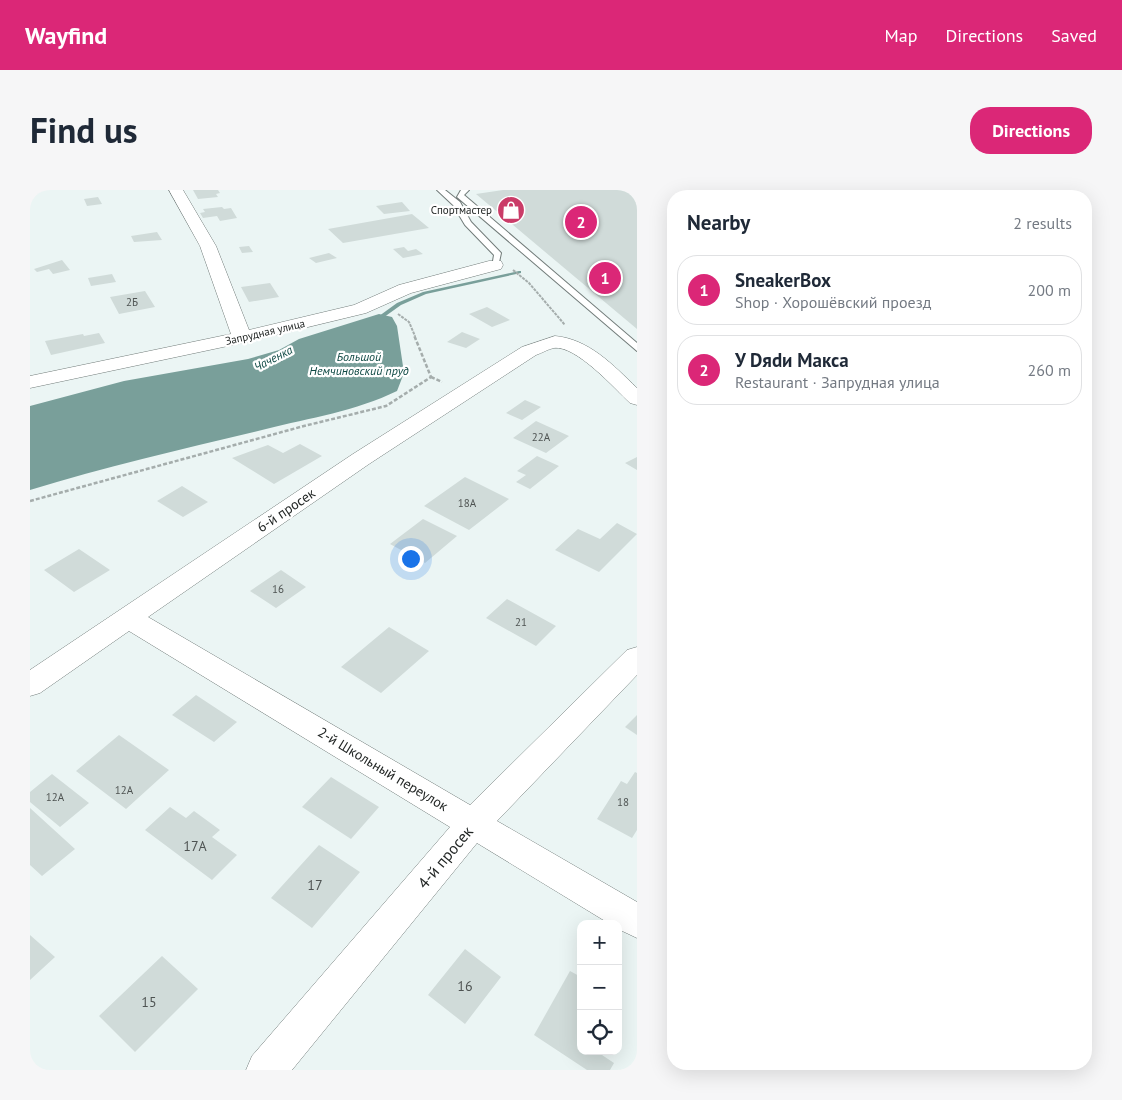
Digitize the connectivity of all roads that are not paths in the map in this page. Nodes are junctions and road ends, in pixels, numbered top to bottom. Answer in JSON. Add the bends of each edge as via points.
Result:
{"nodes":[{"id":1,"x":176,"y":190,"type":"edge"},
{"id":2,"x":441,"y":190,"type":"edge"},
{"id":3,"x":465,"y":190,"type":"edge"},
{"id":4,"x":503,"y":266,"type":"joint"},
{"id":5,"x":242,"y":338,"type":"junction"},
{"id":6,"x":637,"y":348,"type":"edge"},
{"id":7,"x":30,"y":382,"type":"edge"},
{"id":8,"x":637,"y":398,"type":"edge"},
{"id":9,"x":128,"y":618,"type":"junction"},
{"id":10,"x":637,"y":656,"type":"edge"},
{"id":11,"x":30,"y":685,"type":"edge"},
{"id":12,"x":474,"y":823,"type":"junction"},
{"id":13,"x":637,"y":921,"type":"edge"},
{"id":14,"x":266,"y":1070,"type":"edge"}],
"edges":[{"from":1,"to":5,"type":"street","via":[[208,246]]},
{"from":2,"to":4,"type":"lane","via":[[457,204],[457,210],[498,255]]},
{"from":3,"to":6,"type":"lane","via":[[460,194]]},
{"from":4,"to":5,"type":"street","name":"Запрудная улица","via":[[405,288],[360,309]]},
{"from":5,"to":7,"type":"street","name":"Запрудная улица"},
{"from":8,"to":9,"type":"street","name":"6-й просек","via":[[578,348],[555,343],[529,351],[369,454]]},
{"from":9,"to":11,"type":"street","name":"6-й просек"},
{"from":9,"to":12,"type":"street","name":"2-й Школьный переулок"},
{"from":10,"to":12,"type":"street","name":"4-й просек"},
{"from":12,"to":13,"type":"street","name":"2-й Школьный переулок"},
{"from":12,"to":14,"type":"street","name":"4-й просек"}]}
